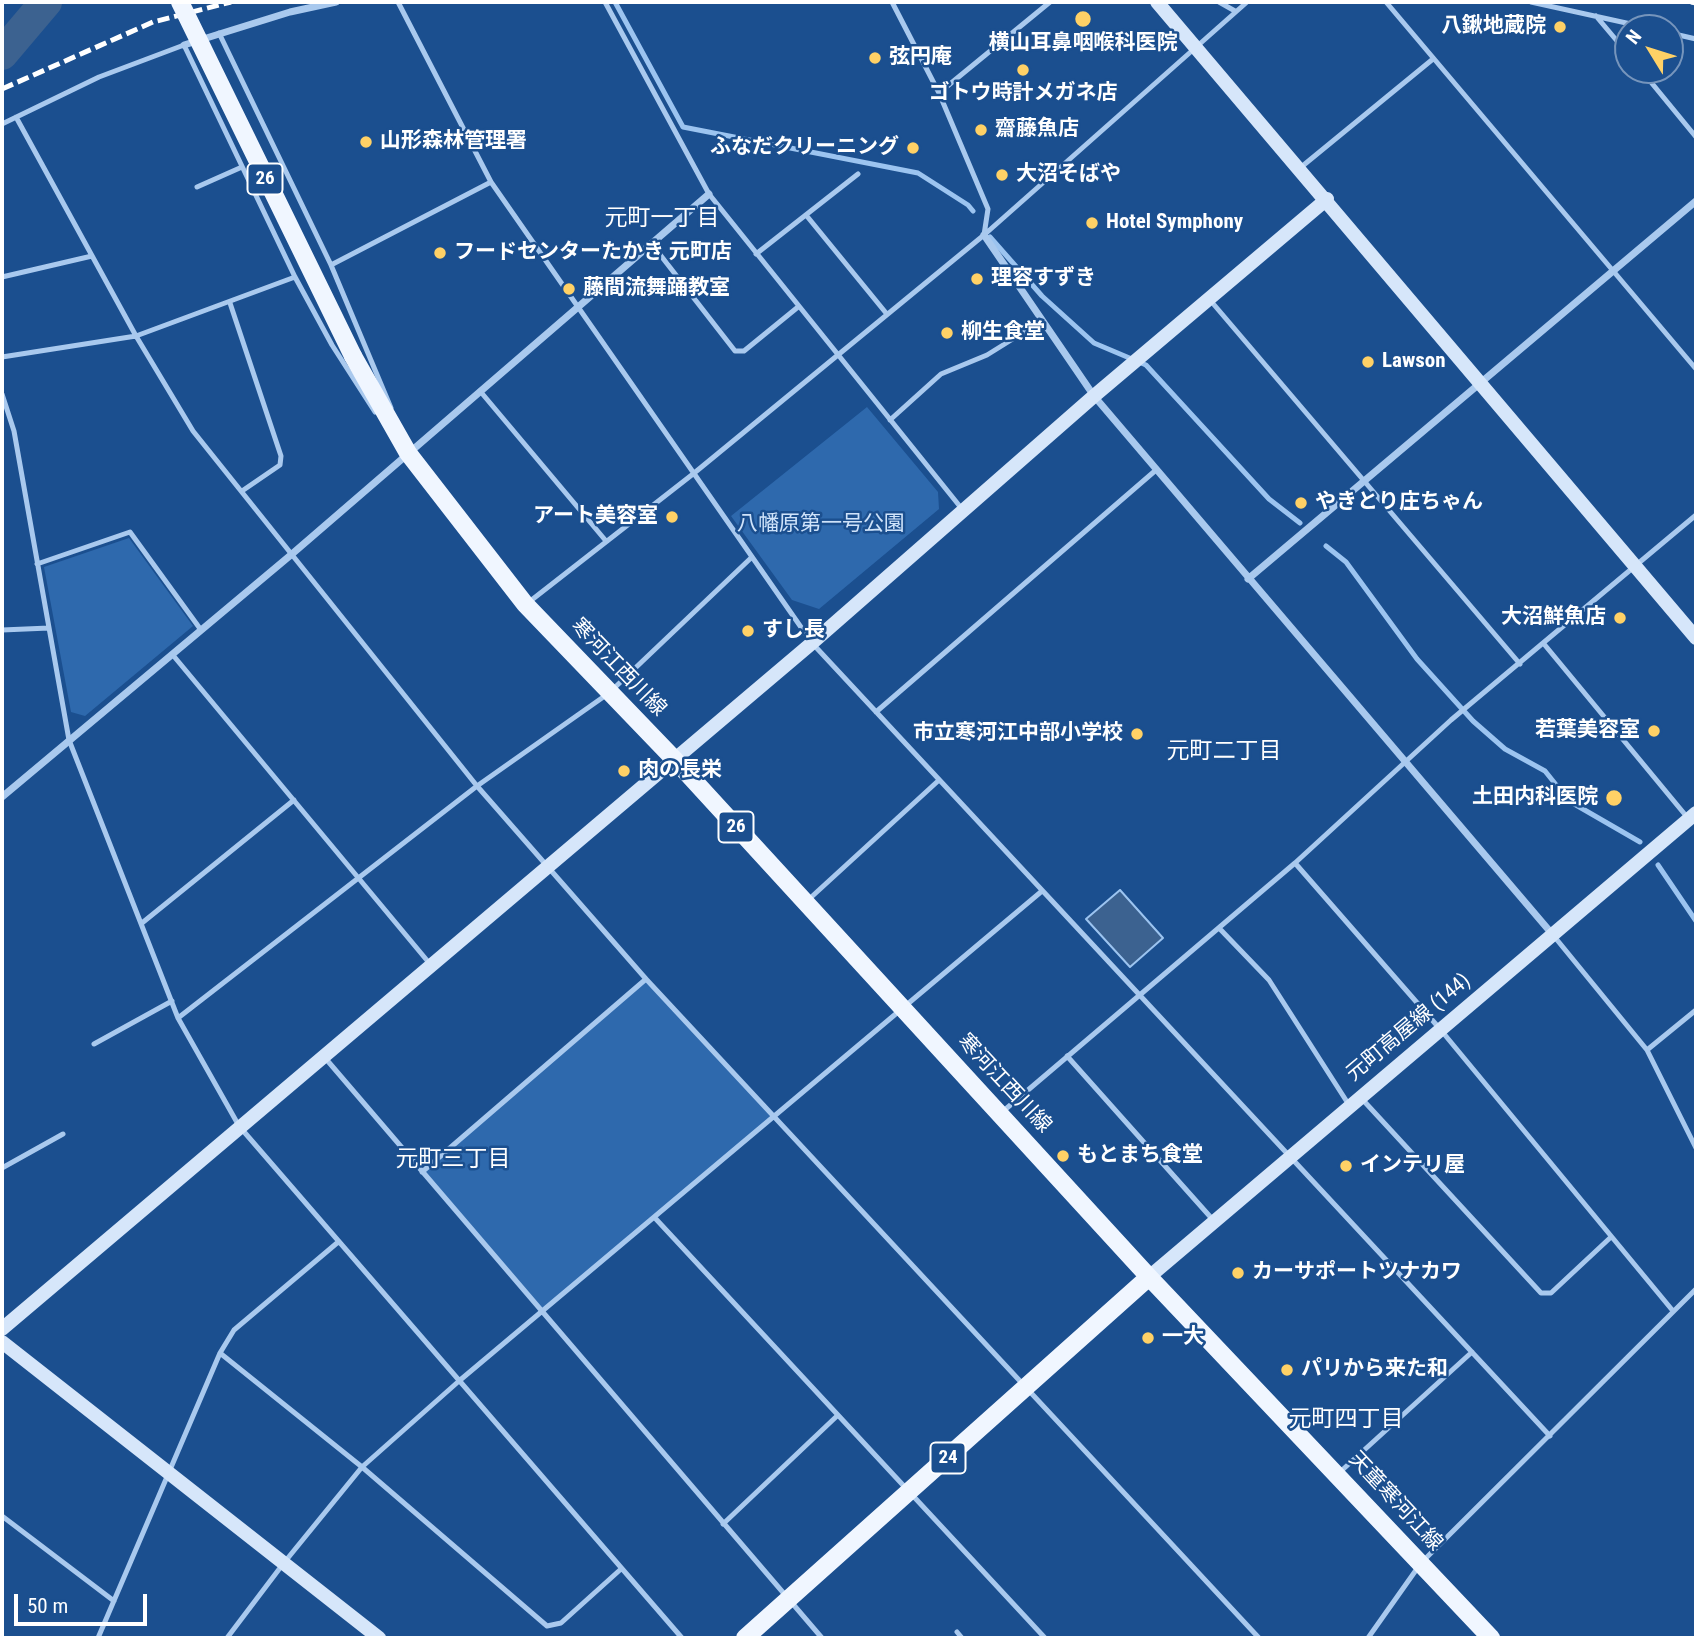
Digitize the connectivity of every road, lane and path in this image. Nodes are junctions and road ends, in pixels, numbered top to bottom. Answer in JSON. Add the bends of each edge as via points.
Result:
{"nodes":[{"id":1,"x":180,"y":2,"type":"edge"},
{"id":2,"x":335,"y":2,"type":"edge"},
{"id":3,"x":398,"y":2,"type":"edge"},
{"id":4,"x":605,"y":2,"type":"edge"},
{"id":5,"x":891,"y":2,"type":"edge"},
{"id":6,"x":1050,"y":2,"type":"edge"},
{"id":7,"x":1157,"y":2,"type":"edge"},
{"id":8,"x":1219,"y":2,"type":"edge"},
{"id":9,"x":1247,"y":2,"type":"edge"},
{"id":10,"x":1386,"y":2,"type":"edge"},
{"id":11,"x":1531,"y":2,"type":"edge"},
{"id":12,"x":1236,"y":11,"type":"junction"},
{"id":13,"x":1596,"y":16,"type":"junction"},
{"id":14,"x":1614,"y":20,"type":"edge"},
{"id":15,"x":219,"y":33,"type":"junction"},
{"id":16,"x":1614,"y":37,"type":"edge"},
{"id":17,"x":184,"y":45,"type":"junction"},
{"id":18,"x":1195,"y":47,"type":"junction"},
{"id":19,"x":1433,"y":59,"type":"junction"},
{"id":20,"x":1652,"y":84,"type":"edge"},
{"id":21,"x":939,"y":93,"type":"junction"},
{"id":22,"x":16,"y":117,"type":"junction"},
{"id":23,"x":2,"y":124,"type":"edge"},
{"id":24,"x":1696,"y":137,"type":"edge"},
{"id":25,"x":242,"y":167,"type":"junction"},
{"id":26,"x":1300,"y":168,"type":"junction"},
{"id":27,"x":858,"y":174,"type":"dead end"},
{"id":28,"x":491,"y":182,"type":"junction"},
{"id":29,"x":197,"y":187,"type":"dead end"},
{"id":30,"x":709,"y":194,"type":"junction"},
{"id":31,"x":1326,"y":199,"type":"junction"},
{"id":32,"x":1696,"y":201,"type":"edge"},
{"id":33,"x":806,"y":215,"type":"junction"},
{"id":34,"x":984,"y":235,"type":"junction"},
{"id":35,"x":651,"y":243,"type":"junction"},
{"id":36,"x":756,"y":254,"type":"junction"},
{"id":37,"x":92,"y":256,"type":"junction"},
{"id":38,"x":331,"y":265,"type":"junction"},
{"id":39,"x":1615,"y":272,"type":"junction"},
{"id":40,"x":2,"y":277,"type":"edge"},
{"id":41,"x":295,"y":277,"type":"junction"},
{"id":42,"x":1210,"y":300,"type":"junction"},
{"id":43,"x":230,"y":303,"type":"junction"},
{"id":44,"x":575,"y":307,"type":"junction"},
{"id":45,"x":798,"y":307,"type":"junction"},
{"id":46,"x":886,"y":313,"type":"junction"},
{"id":47,"x":1040,"y":321,"type":"junction"},
{"id":48,"x":136,"y":336,"type":"junction"},
{"id":49,"x":838,"y":355,"type":"junction"},
{"id":50,"x":2,"y":357,"type":"edge"},
{"id":51,"x":1696,"y":369,"type":"edge"},
{"id":52,"x":1481,"y":384,"type":"junction"},
{"id":53,"x":480,"y":391,"type":"junction"},
{"id":54,"x":2,"y":394,"type":"edge"},
{"id":55,"x":1094,"y":396,"type":"junction"},
{"id":56,"x":890,"y":420,"type":"junction"},
{"id":57,"x":408,"y":453,"type":"junction"},
{"id":58,"x":1156,"y":470,"type":"junction"},
{"id":59,"x":693,"y":474,"type":"junction"},
{"id":60,"x":1367,"y":481,"type":"junction"},
{"id":61,"x":242,"y":491,"type":"junction"},
{"id":62,"x":964,"y":512,"type":"junction"},
{"id":63,"x":1696,"y":515,"type":"edge"},
{"id":64,"x":606,"y":541,"type":"junction"},
{"id":65,"x":292,"y":554,"type":"junction"},
{"id":66,"x":752,"y":557,"type":"junction"},
{"id":67,"x":37,"y":564,"type":"junction"},
{"id":68,"x":1636,"y":566,"type":"junction"},
{"id":69,"x":1248,"y":579,"type":"junction"},
{"id":70,"x":525,"y":604,"type":"junction"},
{"id":71,"x":49,"y":628,"type":"junction"},
{"id":72,"x":2,"y":630,"type":"edge"},
{"id":73,"x":201,"y":630,"type":"junction"},
{"id":74,"x":1696,"y":638,"type":"edge"},
{"id":75,"x":812,"y":643,"type":"junction"},
{"id":76,"x":1544,"y":644,"type":"junction"},
{"id":77,"x":172,"y":654,"type":"junction"},
{"id":78,"x":1520,"y":664,"type":"junction"},
{"id":79,"x":609,"y":693,"type":"junction"},
{"id":80,"x":876,"y":712,"type":"junction"},
{"id":81,"x":69,"y":740,"type":"junction"},
{"id":82,"x":675,"y":760,"type":"junction"},
{"id":83,"x":1407,"y":761,"type":"junction"},
{"id":84,"x":938,"y":781,"type":"junction"},
{"id":85,"x":477,"y":786,"type":"junction"},
{"id":86,"x":2,"y":797,"type":"edge"},
{"id":87,"x":294,"y":800,"type":"junction"},
{"id":88,"x":1693,"y":816,"type":"edge"},
{"id":89,"x":1295,"y":863,"type":"junction"},
{"id":90,"x":545,"y":868,"type":"junction"},
{"id":91,"x":359,"y":881,"type":"junction"},
{"id":92,"x":1042,"y":891,"type":"junction"},
{"id":93,"x":804,"y":903,"type":"junction"},
{"id":94,"x":142,"y":923,"type":"junction"},
{"id":95,"x":1219,"y":928,"type":"junction"},
{"id":96,"x":1553,"y":935,"type":"junction"},
{"id":97,"x":432,"y":965,"type":"junction"},
{"id":98,"x":646,"y":979,"type":"junction"},
{"id":99,"x":1139,"y":995,"type":"junction"},
{"id":100,"x":172,"y":1001,"type":"junction"},
{"id":101,"x":904,"y":1009,"type":"junction"},
{"id":102,"x":1696,"y":1010,"type":"edge"},
{"id":103,"x":178,"y":1018,"type":"junction"},
{"id":104,"x":1440,"y":1029,"type":"junction"},
{"id":105,"x":94,"y":1044,"type":"dead end"},
{"id":106,"x":1647,"y":1050,"type":"junction"},
{"id":107,"x":324,"y":1056,"type":"junction"},
{"id":108,"x":1067,"y":1056,"type":"junction"},
{"id":109,"x":1354,"y":1101,"type":"junction"},
{"id":110,"x":1001,"y":1113,"type":"junction"},
{"id":111,"x":775,"y":1117,"type":"junction"},
{"id":112,"x":239,"y":1126,"type":"junction"},
{"id":113,"x":63,"y":1134,"type":"dead end"},
{"id":114,"x":1696,"y":1148,"type":"edge"},
{"id":115,"x":1289,"y":1157,"type":"junction"},
{"id":116,"x":2,"y":1168,"type":"edge"},
{"id":117,"x":422,"y":1172,"type":"junction"},
{"id":118,"x":655,"y":1218,"type":"junction"},
{"id":119,"x":1214,"y":1221,"type":"junction"},
{"id":120,"x":1611,"y":1237,"type":"junction"},
{"id":121,"x":337,"y":1243,"type":"junction"},
{"id":122,"x":1150,"y":1277,"type":"junction"},
{"id":123,"x":1696,"y":1289,"type":"edge"},
{"id":124,"x":1673,"y":1311,"type":"junction"},
{"id":125,"x":542,"y":1313,"type":"junction"},
{"id":126,"x":2,"y":1329,"type":"edge"},
{"id":127,"x":2,"y":1342,"type":"edge"},
{"id":128,"x":1472,"y":1352,"type":"junction"},
{"id":129,"x":220,"y":1353,"type":"junction"},
{"id":130,"x":459,"y":1381,"type":"junction"},
{"id":131,"x":1026,"y":1388,"type":"junction"},
{"id":132,"x":838,"y":1415,"type":"junction"},
{"id":133,"x":1550,"y":1436,"type":"junction"},
{"id":134,"x":362,"y":1467,"type":"junction"},
{"id":135,"x":170,"y":1473,"type":"junction"},
{"id":136,"x":1338,"y":1475,"type":"junction"},
{"id":137,"x":910,"y":1492,"type":"junction"},
{"id":138,"x":2,"y":1516,"type":"edge"},
{"id":139,"x":723,"y":1524,"type":"junction"},
{"id":140,"x":1421,"y":1563,"type":"junction"},
{"id":141,"x":283,"y":1564,"type":"junction"},
{"id":142,"x":621,"y":1569,"type":"junction"},
{"id":143,"x":789,"y":1600,"type":"junction"},
{"id":144,"x":114,"y":1601,"type":"junction"},
{"id":145,"x":957,"y":1632,"type":"dead end"},
{"id":146,"x":98,"y":1638,"type":"edge"},
{"id":147,"x":227,"y":1638,"type":"edge"},
{"id":148,"x":379,"y":1638,"type":"edge"},
{"id":149,"x":682,"y":1638,"type":"edge"},
{"id":150,"x":745,"y":1638,"type":"edge"},
{"id":151,"x":822,"y":1638,"type":"edge"},
{"id":152,"x":962,"y":1638,"type":"edge"},
{"id":153,"x":1045,"y":1638,"type":"edge"},
{"id":154,"x":1259,"y":1638,"type":"edge"},
{"id":155,"x":1368,"y":1638,"type":"edge"},
{"id":156,"x":1491,"y":1638,"type":"edge"}],
"edges":[{"from":1,"to":57,"type":"main road","name":"寒河江西川線","number":"26","bridge":true,"via":[[353,356]]},
{"from":2,"to":15,"type":"street"},
{"from":3,"to":28,"type":"lane"},
{"from":4,"to":30,"type":"lane"},
{"from":5,"to":21,"type":"lane"},
{"from":6,"to":21,"type":"lane"},
{"from":7,"to":18,"type":"street"},
{"from":8,"to":12,"type":"lane"},
{"from":9,"to":12,"type":"lane"},
{"from":10,"to":19,"type":"lane"},
{"from":11,"to":13,"type":"lane"},
{"from":12,"to":18,"type":"lane"},
{"from":13,"to":14,"type":"lane"},
{"from":13,"to":16,"type":"lane"},
{"from":15,"to":17,"type":"street"},
{"from":15,"to":38,"type":"lane"},
{"from":17,"to":22,"type":"lane"},
{"from":17,"to":25,"type":"lane"},
{"from":18,"to":26,"type":"street"},
{"from":18,"to":34,"type":"lane"},
{"from":19,"to":26,"type":"lane"},
{"from":19,"to":39,"type":"lane"},
{"from":20,"to":24,"type":"lane"},
{"from":21,"to":34,"type":"lane","via":[[988,209]]},
{"from":22,"to":23,"type":"lane"},
{"from":22,"to":37,"type":"lane"},
{"from":25,"to":29,"type":"lane"},
{"from":25,"to":41,"type":"lane"},
{"from":26,"to":31,"type":"street"},
{"from":27,"to":33,"type":"lane"},
{"from":28,"to":38,"type":"lane"},
{"from":28,"to":44,"type":"lane"},
{"from":30,"to":35,"type":"street"},
{"from":30,"to":36,"type":"lane"},
{"from":31,"to":42,"type":"street"},
{"from":31,"to":52,"type":"street"},
{"from":32,"to":39,"type":"street"},
{"from":33,"to":36,"type":"lane"},
{"from":33,"to":46,"type":"lane"},
{"from":34,"to":46,"type":"lane"},
{"from":34,"to":47,"type":"street"},
{"from":35,"to":44,"type":"street"},
{"from":35,"to":45,"type":"lane","via":[[735,351],[744,351]]},
{"from":36,"to":45,"type":"lane"},
{"from":37,"to":40,"type":"lane"},
{"from":37,"to":48,"type":"lane"},
{"from":38,"to":57,"type":"lane"},
{"from":39,"to":51,"type":"lane"},
{"from":39,"to":52,"type":"street"},
{"from":41,"to":43,"type":"lane"},
{"from":41,"to":57,"type":"lane","via":[[362,394]]},
{"from":42,"to":55,"type":"street"},
{"from":42,"to":60,"type":"lane"},
{"from":43,"to":48,"type":"lane"},
{"from":43,"to":61,"type":"lane","via":[[281,456],[280,465]]},
{"from":44,"to":53,"type":"street"},
{"from":44,"to":59,"type":"lane"},
{"from":45,"to":49,"type":"lane"},
{"from":46,"to":49,"type":"lane"},
{"from":47,"to":55,"type":"street"},
{"from":47,"to":56,"type":"lane","via":[[986,355],[941,374]]},
{"from":48,"to":50,"type":"lane"},
{"from":48,"to":61,"type":"lane","via":[[193,431]]},
{"from":49,"to":56,"type":"lane"},
{"from":49,"to":59,"type":"lane"},
{"from":52,"to":60,"type":"street"},
{"from":52,"to":68,"type":"street"},
{"from":53,"to":57,"type":"street"},
{"from":53,"to":64,"type":"lane"},
{"from":54,"to":67,"type":"lane","via":[[14,431]]},
{"from":55,"to":58,"type":"street"},
{"from":55,"to":62,"type":"street"},
{"from":56,"to":62,"type":"lane"},
{"from":57,"to":65,"type":"street"},
{"from":57,"to":70,"type":"main road","name":"寒河江西川線","number":"26"},
{"from":58,"to":69,"type":"street"},
{"from":58,"to":80,"type":"lane"},
{"from":59,"to":64,"type":"lane"},
{"from":59,"to":66,"type":"lane"},
{"from":60,"to":69,"type":"street"},
{"from":60,"to":78,"type":"lane"},
{"from":61,"to":65,"type":"lane"},
{"from":62,"to":75,"type":"street"},
{"from":63,"to":68,"type":"lane"},
{"from":64,"to":70,"type":"lane"},
{"from":65,"to":73,"type":"street"},
{"from":65,"to":85,"type":"lane"},
{"from":66,"to":75,"type":"lane"},
{"from":66,"to":79,"type":"lane"},
{"from":67,"to":71,"type":"lane"},
{"from":67,"to":73,"type":"lane","via":[[130,532]]},
{"from":68,"to":74,"type":"street"},
{"from":68,"to":76,"type":"lane"},
{"from":69,"to":83,"type":"street"},
{"from":70,"to":79,"type":"main road","name":"寒河江西川線","number":"26"},
{"from":71,"to":72,"type":"lane"},
{"from":71,"to":81,"type":"lane"},
{"from":73,"to":77,"type":"street"},
{"from":75,"to":80,"type":"lane"},
{"from":75,"to":82,"type":"street"},
{"from":76,"to":78,"type":"lane"},
{"from":76,"to":88,"type":"lane"},
{"from":77,"to":81,"type":"street"},
{"from":77,"to":87,"type":"lane"},
{"from":78,"to":83,"type":"lane"},
{"from":79,"to":82,"type":"main road","name":"寒河江西川線","number":"26"},
{"from":79,"to":85,"type":"lane"},
{"from":80,"to":84,"type":"lane"},
{"from":81,"to":86,"type":"street"},
{"from":81,"to":94,"type":"lane"},
{"from":82,"to":90,"type":"street"},
{"from":82,"to":93,"type":"main road","name":"寒河江西川線","number":"26"},
{"from":83,"to":89,"type":"lane"},
{"from":83,"to":96,"type":"street"},
{"from":84,"to":92,"type":"lane"},
{"from":84,"to":93,"type":"lane"},
{"from":85,"to":90,"type":"lane"},
{"from":85,"to":91,"type":"lane"},
{"from":87,"to":91,"type":"lane"},
{"from":87,"to":94,"type":"lane"},
{"from":88,"to":96,"type":"street","name":"元町高屋線 (144)"},
{"from":89,"to":95,"type":"lane"},
{"from":89,"to":104,"type":"lane"},
{"from":90,"to":97,"type":"street"},
{"from":90,"to":98,"type":"lane"},
{"from":91,"to":97,"type":"lane"},
{"from":91,"to":103,"type":"lane"},
{"from":92,"to":99,"type":"lane"},
{"from":92,"to":101,"type":"lane"},
{"from":93,"to":101,"type":"main road","name":"寒河江西川線","number":"26"},
{"from":94,"to":100,"type":"lane"},
{"from":95,"to":99,"type":"lane"},
{"from":95,"to":109,"type":"lane","via":[[1269,980]]},
{"from":96,"to":104,"type":"street","name":"元町高屋線 (144)"},
{"from":96,"to":106,"type":"lane"},
{"from":97,"to":107,"type":"street"},
{"from":98,"to":111,"type":"lane"},
{"from":98,"to":117,"type":"lane"},
{"from":99,"to":108,"type":"lane"},
{"from":99,"to":115,"type":"lane"},
{"from":100,"to":103,"type":"lane"},
{"from":100,"to":105,"type":"lane"},
{"from":101,"to":110,"type":"main road","name":"寒河江西川線","number":"26"},
{"from":101,"to":111,"type":"lane"},
{"from":102,"to":106,"type":"lane"},
{"from":103,"to":112,"type":"lane"},
{"from":104,"to":109,"type":"street","name":"元町高屋線 (144)"},
{"from":104,"to":120,"type":"lane"},
{"from":106,"to":114,"type":"lane"},
{"from":107,"to":112,"type":"street"},
{"from":107,"to":117,"type":"lane"},
{"from":108,"to":110,"type":"lane"},
{"from":108,"to":119,"type":"lane"},
{"from":109,"to":115,"type":"street","name":"元町高屋線 (144)"},
{"from":109,"to":120,"type":"lane","via":[[1541,1293],[1551,1293]]},
{"from":110,"to":122,"type":"main road","name":"寒河江西川線","number":"26"},
{"from":111,"to":118,"type":"lane"},
{"from":111,"to":131,"type":"lane"},
{"from":112,"to":121,"type":"lane"},
{"from":112,"to":126,"type":"street"},
{"from":113,"to":116,"type":"lane"},
{"from":115,"to":119,"type":"street","name":"元町高屋線 (144)"},
{"from":115,"to":128,"type":"lane"},
{"from":117,"to":125,"type":"lane"},
{"from":118,"to":125,"type":"lane"},
{"from":118,"to":132,"type":"lane"},
{"from":119,"to":122,"type":"street","name":"元町高屋線 (144)"},
{"from":120,"to":124,"type":"lane"},
{"from":121,"to":129,"type":"lane","via":[[234,1330]]},
{"from":121,"to":130,"type":"lane"},
{"from":122,"to":131,"type":"main road","number":"24"},
{"from":122,"to":136,"type":"main road","name":"天童寒河江線"},
{"from":123,"to":124,"type":"lane"},
{"from":124,"to":133,"type":"lane"},
{"from":125,"to":130,"type":"lane"},
{"from":125,"to":139,"type":"lane"},
{"from":127,"to":135,"type":"street"},
{"from":128,"to":133,"type":"lane"},
{"from":128,"to":136,"type":"lane"},
{"from":129,"to":134,"type":"lane"},
{"from":129,"to":135,"type":"lane"},
{"from":130,"to":134,"type":"lane"},
{"from":130,"to":142,"type":"lane"},
{"from":131,"to":137,"type":"main road","number":"24"},
{"from":131,"to":154,"type":"lane"},
{"from":132,"to":137,"type":"lane"},
{"from":132,"to":139,"type":"lane"},
{"from":133,"to":140,"type":"lane"},
{"from":134,"to":141,"type":"lane"},
{"from":134,"to":142,"type":"lane","via":[[547,1626],[561,1623]]},
{"from":135,"to":141,"type":"street"},
{"from":135,"to":144,"type":"lane"},
{"from":136,"to":140,"type":"main road","name":"天童寒河江線"},
{"from":137,"to":143,"type":"main road","number":"24"},
{"from":137,"to":153,"type":"lane"},
{"from":138,"to":144,"type":"lane"},
{"from":139,"to":143,"type":"lane"},
{"from":140,"to":155,"type":"lane"},
{"from":140,"to":156,"type":"main road","name":"天童寒河江線"},
{"from":141,"to":147,"type":"lane"},
{"from":141,"to":148,"type":"street"},
{"from":142,"to":149,"type":"lane"},
{"from":143,"to":150,"type":"main road","number":"24"},
{"from":143,"to":151,"type":"lane"},
{"from":144,"to":146,"type":"lane"},
{"from":145,"to":152,"type":"lane"}]}
